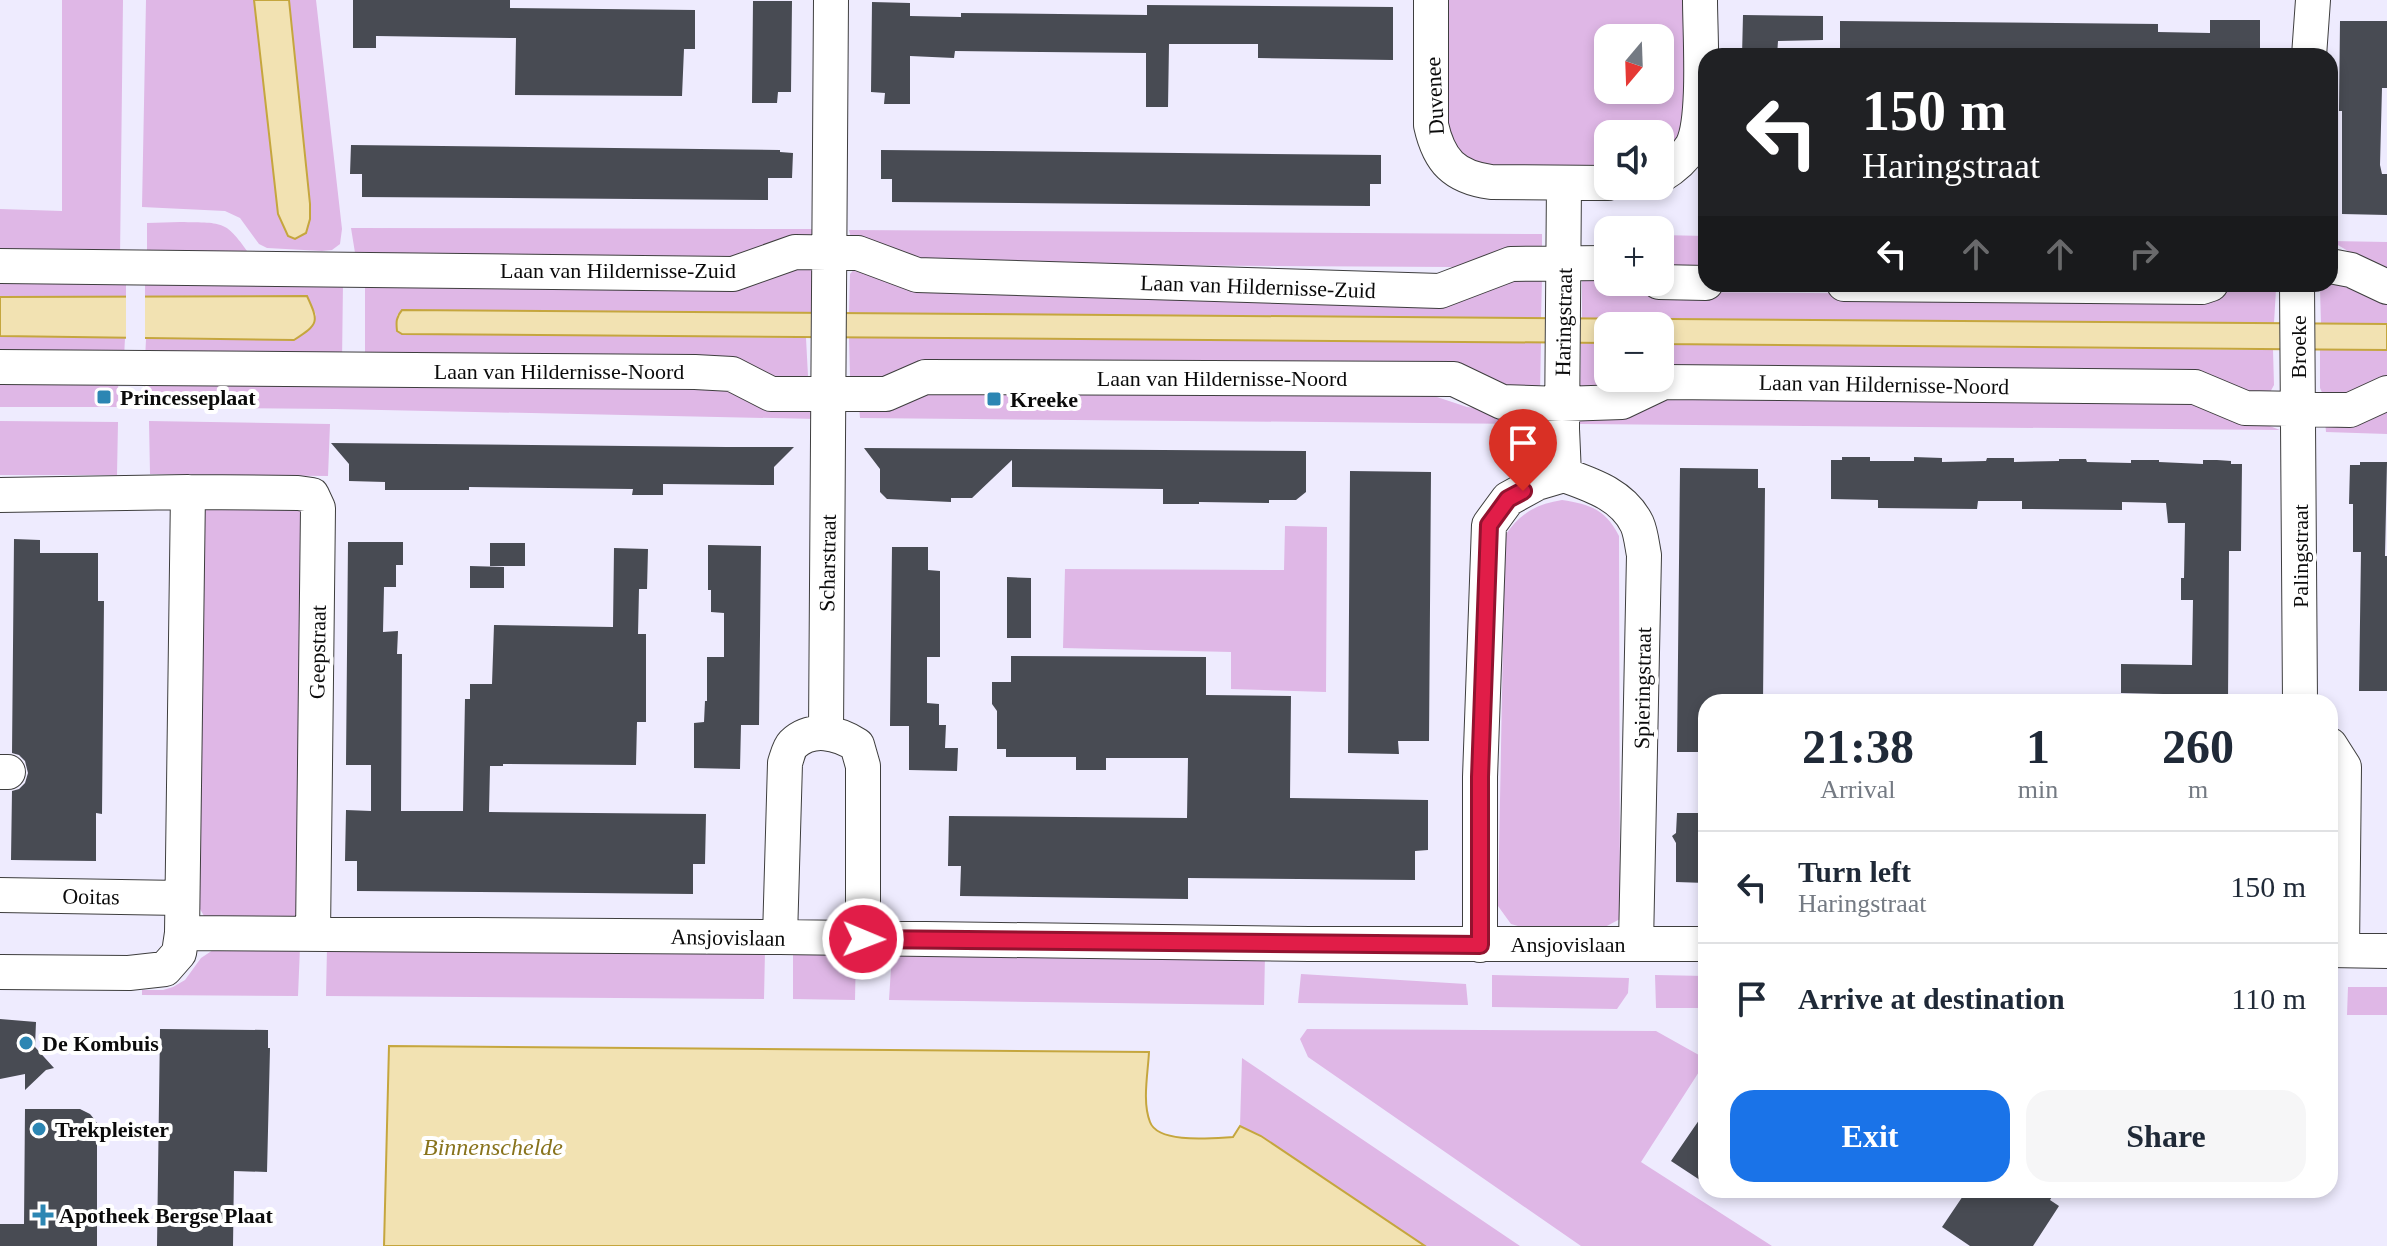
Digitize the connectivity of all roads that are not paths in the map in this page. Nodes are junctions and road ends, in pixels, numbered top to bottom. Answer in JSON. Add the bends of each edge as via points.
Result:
{"nodes":[{"id":1,"x":831,"y":0,"type":"edge"},
{"id":2,"x":1431,"y":0,"type":"edge"},
{"id":3,"x":1700,"y":0,"type":"edge"},
{"id":4,"x":2313,"y":0,"type":"edge"},
{"id":5,"x":1700,"y":48,"type":"edge"},
{"id":6,"x":2310,"y":48,"type":"edge"},
{"id":7,"x":1698,"y":128,"type":"edge"},
{"id":8,"x":1674,"y":166,"type":"edge"},
{"id":9,"x":1564,"y":183,"type":"junction"},
{"id":10,"x":1594,"y":183,"type":"edge"},
{"id":11,"x":829,"y":253,"type":"junction"},
{"id":12,"x":1594,"y":263,"type":"edge"},
{"id":13,"x":1563,"y":264,"type":"junction"},
{"id":14,"x":0,"y":266,"type":"edge"},
{"id":15,"x":2338,"y":268,"type":"edge"},
{"id":16,"x":1674,"y":282,"type":"edge"},
{"id":17,"x":1698,"y":283,"type":"edge"},
{"id":18,"x":2387,"y":287,"type":"edge"},
{"id":19,"x":2298,"y":298,"type":"edge"},
{"id":20,"x":0,"y":367,"type":"edge"},
{"id":21,"x":2387,"y":393,"type":"edge"},
{"id":22,"x":827,"y":394,"type":"junction"},
{"id":23,"x":1562,"y":404,"type":"junction"},
{"id":24,"x":2298,"y":410,"type":"junction"},
{"id":25,"x":1564,"y":475,"type":"junction"},
{"id":26,"x":188,"y":492,"type":"junction"},
{"id":27,"x":0,"y":495,"type":"edge"},
{"id":28,"x":2300,"y":694,"type":"edge"},
{"id":29,"x":826,"y":732,"type":"junction"},
{"id":30,"x":2338,"y":758,"type":"edge"},
{"id":31,"x":0,"y":895,"type":"edge"},
{"id":32,"x":181,"y":898,"type":"junction"},
{"id":33,"x":2338,"y":904,"type":"edge"},
{"id":34,"x":182,"y":933,"type":"junction"},
{"id":35,"x":313,"y":934,"type":"junction"},
{"id":36,"x":780,"y":937,"type":"junction"},
{"id":37,"x":863,"y":939,"type":"junction"},
{"id":38,"x":1636,"y":944,"type":"junction"},
{"id":39,"x":1698,"y":944,"type":"edge"},
{"id":40,"x":1480,"y":945,"type":"junction"},
{"id":41,"x":2338,"y":950,"type":"edge"},
{"id":42,"x":2387,"y":951,"type":"edge"},
{"id":43,"x":0,"y":972,"type":"edge"}],
"edges":[{"from":1,"to":11,"type":"street"},
{"from":2,"to":9,"type":"street","name":"Duvenee","via":[[1431,125],[1444,159],[1473,179]]},
{"from":3,"to":5,"type":"street"},
{"from":4,"to":6,"type":"street"},
{"from":7,"to":8,"type":"street","via":[[1693,144]]},
{"from":9,"to":10,"type":"street","name":"Duvenee"},
{"from":9,"to":13,"type":"street","name":"Haringstraat"},
{"from":11,"to":13,"type":"street","name":"Laan van Hildernisse-Zuid","via":[[858,253],[917,275],[1440,291],[1511,264]]},
{"from":11,"to":14,"type":"street","name":"Laan van Hildernisse-Zuid","via":[[795,252],[733,274]]},
{"from":11,"to":22,"type":"street"},
{"from":12,"to":13,"type":"street","name":"Laan van Hildernisse-Zuid"},
{"from":13,"to":23,"type":"street","name":"Haringstraat"},
{"from":15,"to":18,"type":"street"},
{"from":16,"to":17,"type":"street"},
{"from":19,"to":24,"type":"street","name":"Broeke"},
{"from":20,"to":22,"type":"street","name":"Laan van Hildernisse-Noord","via":[[695,372],[732,374],[771,394]]},
{"from":21,"to":24,"type":"street","name":"Laan van Hildernisse-Noord","via":[[2350,410]]},
{"from":22,"to":23,"type":"street","name":"Laan van Hildernisse-Noord","via":[[886,394],[925,377],[1454,379],[1502,402]]},
{"from":22,"to":29,"type":"street","name":"Scharstraat"},
{"from":23,"to":24,"type":"street","name":"Laan van Hildernisse-Noord","via":[[1622,402],[1664,382],[1679,382],[2195,387],[2245,408]]},
{"from":23,"to":25,"type":"street","name":"Haringstraat"},
{"from":24,"to":28,"type":"street","name":"Palingstraat"},
{"from":25,"to":38,"type":"street","name":"Spieringstraat","via":[[1622,503],[1637,524],[1644,555]]},
{"from":25,"to":40,"type":"street","via":[[1508,499],[1489,525]]},
{"from":26,"to":27,"type":"street"},
{"from":26,"to":32,"type":"street"},
{"from":26,"to":35,"type":"street","name":"Geepstraat","via":[[298,493],[312,495],[318,508]]},
{"from":29,"to":36,"type":"street","via":[[792,745],[785,763]]},
{"from":29,"to":37,"type":"street","via":[[857,745],[863,766]]},
{"from":30,"to":33,"type":"street","via":[[2344,767]]},
{"from":31,"to":32,"type":"street","name":"Ooitas"},
{"from":32,"to":34,"type":"street"},
{"from":34,"to":35,"type":"street","name":"Ansjovislaan"},
{"from":34,"to":43,"type":"street","via":[[179,953],[165,969]]},
{"from":35,"to":36,"type":"street","name":"Ansjovislaan"},
{"from":36,"to":37,"type":"street","name":"Ansjovislaan"},
{"from":37,"to":40,"type":"street","name":"Ansjovislaan"},
{"from":38,"to":39,"type":"street","name":"Ansjovislaan"},
{"from":38,"to":40,"type":"street","name":"Ansjovislaan"},
{"from":41,"to":42,"type":"street"}]}
